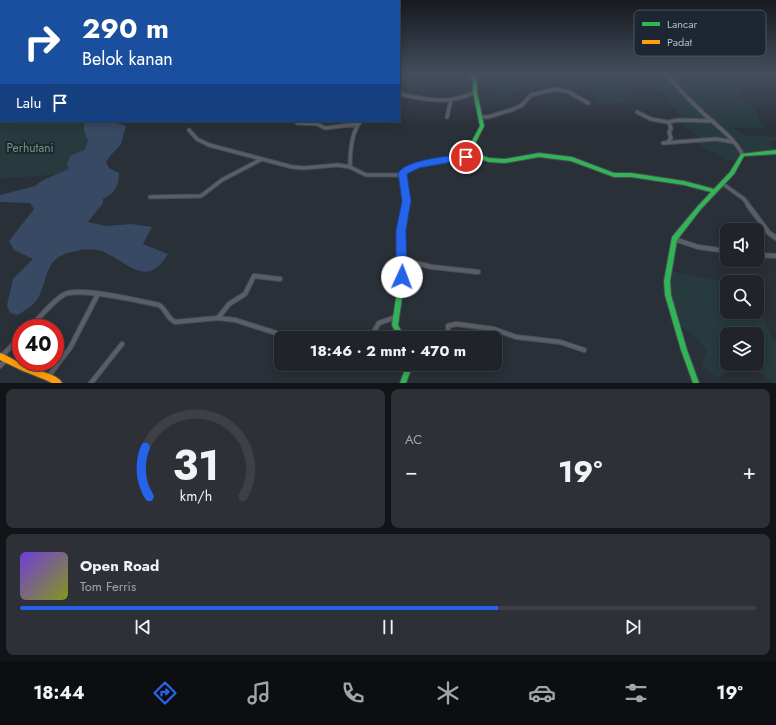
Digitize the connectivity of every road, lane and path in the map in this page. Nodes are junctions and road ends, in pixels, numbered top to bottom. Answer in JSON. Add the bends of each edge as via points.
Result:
{"nodes":[{"id":1,"x":475,"y":92,"type":"joint"},
{"id":2,"x":544,"y":92,"type":"edge"},
{"id":3,"x":568,"y":92,"type":"edge"},
{"id":4,"x":683,"y":92,"type":"edge"},
{"id":5,"x":400,"y":94,"type":"edge"},
{"id":6,"x":451,"y":100,"type":"junction"},
{"id":7,"x":588,"y":103,"type":"dead end"},
{"id":8,"x":637,"y":112,"type":"dead end"},
{"id":9,"x":447,"y":117,"type":"dead end"},
{"id":10,"x":481,"y":117,"type":"junction"},
{"id":11,"x":714,"y":121,"type":"junction"},
{"id":12,"x":359,"y":122,"type":"edge"},
{"id":13,"x":669,"y":122,"type":"junction"},
{"id":14,"x":297,"y":123,"type":"dead end"},
{"id":15,"x":189,"y":130,"type":"dead end"},
{"id":16,"x":668,"y":142,"type":"junction"},
{"id":17,"x":734,"y":142,"type":"junction"},
{"id":18,"x":663,"y":143,"type":"dead end"},
{"id":19,"x":776,"y":152,"type":"edge"},
{"id":20,"x":468,"y":154,"type":"junction"},
{"id":21,"x":744,"y":154,"type":"junction"},
{"id":22,"x":260,"y":160,"type":"junction"},
{"id":23,"x":350,"y":167,"type":"junction"},
{"id":24,"x":402,"y":175,"type":"junction"},
{"id":25,"x":723,"y":184,"type":"junction"},
{"id":26,"x":714,"y":191,"type":"junction"},
{"id":27,"x":150,"y":197,"type":"dead end"},
{"id":28,"x":776,"y":238,"type":"edge"},
{"id":29,"x":674,"y":239,"type":"junction"},
{"id":30,"x":720,"y":250,"type":"edge"},
{"id":31,"x":764,"y":255,"type":"edge"},
{"id":32,"x":776,"y":256,"type":"edge"},
{"id":33,"x":402,"y":260,"type":"junction"},
{"id":34,"x":478,"y":272,"type":"dead end"},
{"id":35,"x":280,"y":280,"type":"dead end"},
{"id":36,"x":98,"y":294,"type":"junction"},
{"id":37,"x":396,"y":317,"type":"junction"},
{"id":38,"x":218,"y":318,"type":"junction"},
{"id":39,"x":39,"y":319,"type":"edge"},
{"id":40,"x":374,"y":331,"type":"edge"},
{"id":41,"x":396,"y":331,"type":"edge"},
{"id":42,"x":448,"y":331,"type":"edge"},
{"id":43,"x":500,"y":331,"type":"edge"},
{"id":44,"x":274,"y":332,"type":"edge"},
{"id":45,"x":502,"y":332,"type":"edge"},
{"id":46,"x":122,"y":344,"type":"dead end"},
{"id":47,"x":12,"y":346,"type":"edge"},
{"id":48,"x":584,"y":350,"type":"dead end"},
{"id":49,"x":3,"y":357,"type":"edge"},
{"id":50,"x":0,"y":366,"type":"edge"},
{"id":51,"x":407,"y":371,"type":"edge"},
{"id":52,"x":48,"y":377,"type":"junction"},
{"id":53,"x":59,"y":383,"type":"edge"},
{"id":54,"x":91,"y":383,"type":"edge"},
{"id":55,"x":403,"y":383,"type":"edge"},
{"id":56,"x":696,"y":383,"type":"edge"}],
"edges":[{"from":1,"to":6,"type":"street","via":[[461,100]]},
{"from":1,"to":10,"type":"street"},
{"from":2,"to":10,"type":"street","via":[[531,95],[514,109]]},
{"from":3,"to":7,"type":"street"},
{"from":4,"to":11,"type":"street"},
{"from":5,"to":6,"type":"street","via":[[424,101]]},
{"from":6,"to":9,"type":"street"},
{"from":8,"to":13,"type":"street","via":[[653,120]]},
{"from":10,"to":20,"type":"street","via":[[482,128],[472,142]]},
{"from":11,"to":13,"type":"street"},
{"from":11,"to":17,"type":"street"},
{"from":12,"to":14,"type":"street","via":[[325,128],[317,124]]},
{"from":12,"to":23,"type":"street","via":[[350,147]]},
{"from":13,"to":16,"type":"street","via":[[672,138]]},
{"from":15,"to":22,"type":"street","via":[[197,139],[209,145]]},
{"from":16,"to":17,"type":"street","via":[[716,139]]},
{"from":16,"to":18,"type":"street"},
{"from":17,"to":21,"type":"street"},
{"from":19,"to":21,"type":"street"},
{"from":20,"to":24,"type":"street","via":[[462,158],[418,165],[404,170]]},
{"from":20,"to":26,"type":"street","via":[[505,161],[539,155],[572,159],[617,175],[684,183]]},
{"from":21,"to":25,"type":"street"},
{"from":22,"to":23,"type":"street","via":[[296,168],[331,165]]},
{"from":22,"to":27,"type":"street","via":[[222,180],[201,196]]},
{"from":23,"to":24,"type":"street","via":[[366,175]]},
{"from":24,"to":33,"type":"street","via":[[406,196],[401,230]]},
{"from":25,"to":26,"type":"street"},
{"from":25,"to":28,"type":"street","via":[[744,199],[769,233]]},
{"from":26,"to":29,"type":"street"},
{"from":29,"to":30,"type":"street","via":[[698,247]]},
{"from":29,"to":56,"type":"street","via":[[667,281],[668,295]]},
{"from":31,"to":32,"type":"street"},
{"from":33,"to":34,"type":"street","via":[[432,267]]},
{"from":33,"to":37,"type":"street"},
{"from":35,"to":38,"type":"street","via":[[254,276],[245,294],[229,304]]},
{"from":36,"to":38,"type":"street","via":[[159,305],[175,322]]},
{"from":36,"to":39,"type":"street","via":[[65,294]]},
{"from":36,"to":52,"type":"street","via":[[72,343]]},
{"from":37,"to":40,"type":"street","via":[[378,323]]},
{"from":37,"to":41,"type":"street"},
{"from":38,"to":44,"type":"street","via":[[235,320]]},
{"from":42,"to":43,"type":"street","via":[[448,326],[456,324]]},
{"from":45,"to":48,"type":"street","via":[[516,337],[560,342]]},
{"from":46,"to":54,"type":"street"},
{"from":47,"to":49,"type":"street"},
{"from":49,"to":50,"type":"street"},
{"from":49,"to":52,"type":"street","via":[[25,369]]},
{"from":51,"to":55,"type":"street"},
{"from":52,"to":53,"type":"street"}]}
